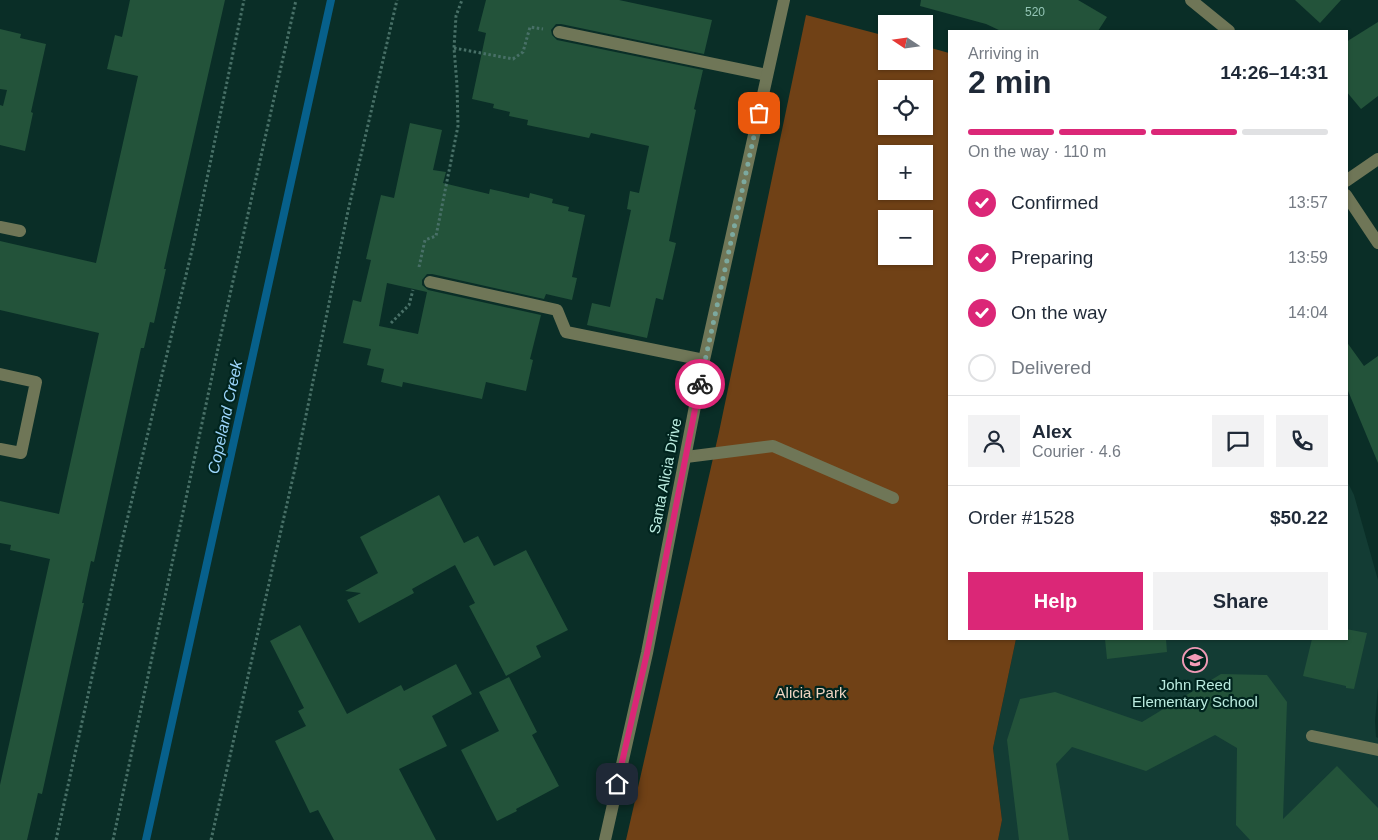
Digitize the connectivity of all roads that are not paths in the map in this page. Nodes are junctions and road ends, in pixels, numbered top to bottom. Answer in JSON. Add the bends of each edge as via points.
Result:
{"nodes":[{"id":1,"x":784,"y":0,"type":"edge"},
{"id":2,"x":1191,"y":0,"type":"edge"},
{"id":3,"x":1227,"y":30,"type":"edge"},
{"id":4,"x":559,"y":32,"type":"road end"},
{"id":5,"x":768,"y":75,"type":"junction"},
{"id":6,"x":1378,"y":159,"type":"edge"},
{"id":7,"x":1348,"y":180,"type":"edge"},
{"id":8,"x":1348,"y":198,"type":"edge"},
{"id":9,"x":0,"y":226,"type":"edge"},
{"id":10,"x":20,"y":231,"type":"dead end"},
{"id":11,"x":1378,"y":243,"type":"edge"},
{"id":12,"x":430,"y":282,"type":"dead end"},
{"id":13,"x":704,"y":360,"type":"junction"},
{"id":14,"x":0,"y":374,"type":"edge"},
{"id":15,"x":0,"y":449,"type":"edge"},
{"id":16,"x":686,"y":457,"type":"junction"},
{"id":17,"x":893,"y":498,"type":"dead end"},
{"id":18,"x":1312,"y":736,"type":"dead end"},
{"id":19,"x":1378,"y":750,"type":"edge"},
{"id":20,"x":605,"y":840,"type":"edge"}],
"edges":[{"from":1,"to":5,"type":"street","name":"Santa Alicia Drive"},
{"from":2,"to":3,"type":"street"},
{"from":4,"to":5,"type":"street"},
{"from":5,"to":13,"type":"street","name":"Santa Alicia Drive"},
{"from":6,"to":7,"type":"street"},
{"from":8,"to":11,"type":"street"},
{"from":9,"to":10,"type":"street"},
{"from":12,"to":13,"type":"street","via":[[557,310],[566,332]]},
{"from":13,"to":16,"type":"street","name":"Santa Alicia Drive"},
{"from":14,"to":15,"type":"street","via":[[36,382],[21,453]]},
{"from":16,"to":17,"type":"street","via":[[773,446]]},
{"from":16,"to":20,"type":"street","name":"Santa Alicia Drive"},
{"from":18,"to":19,"type":"street"}]}
